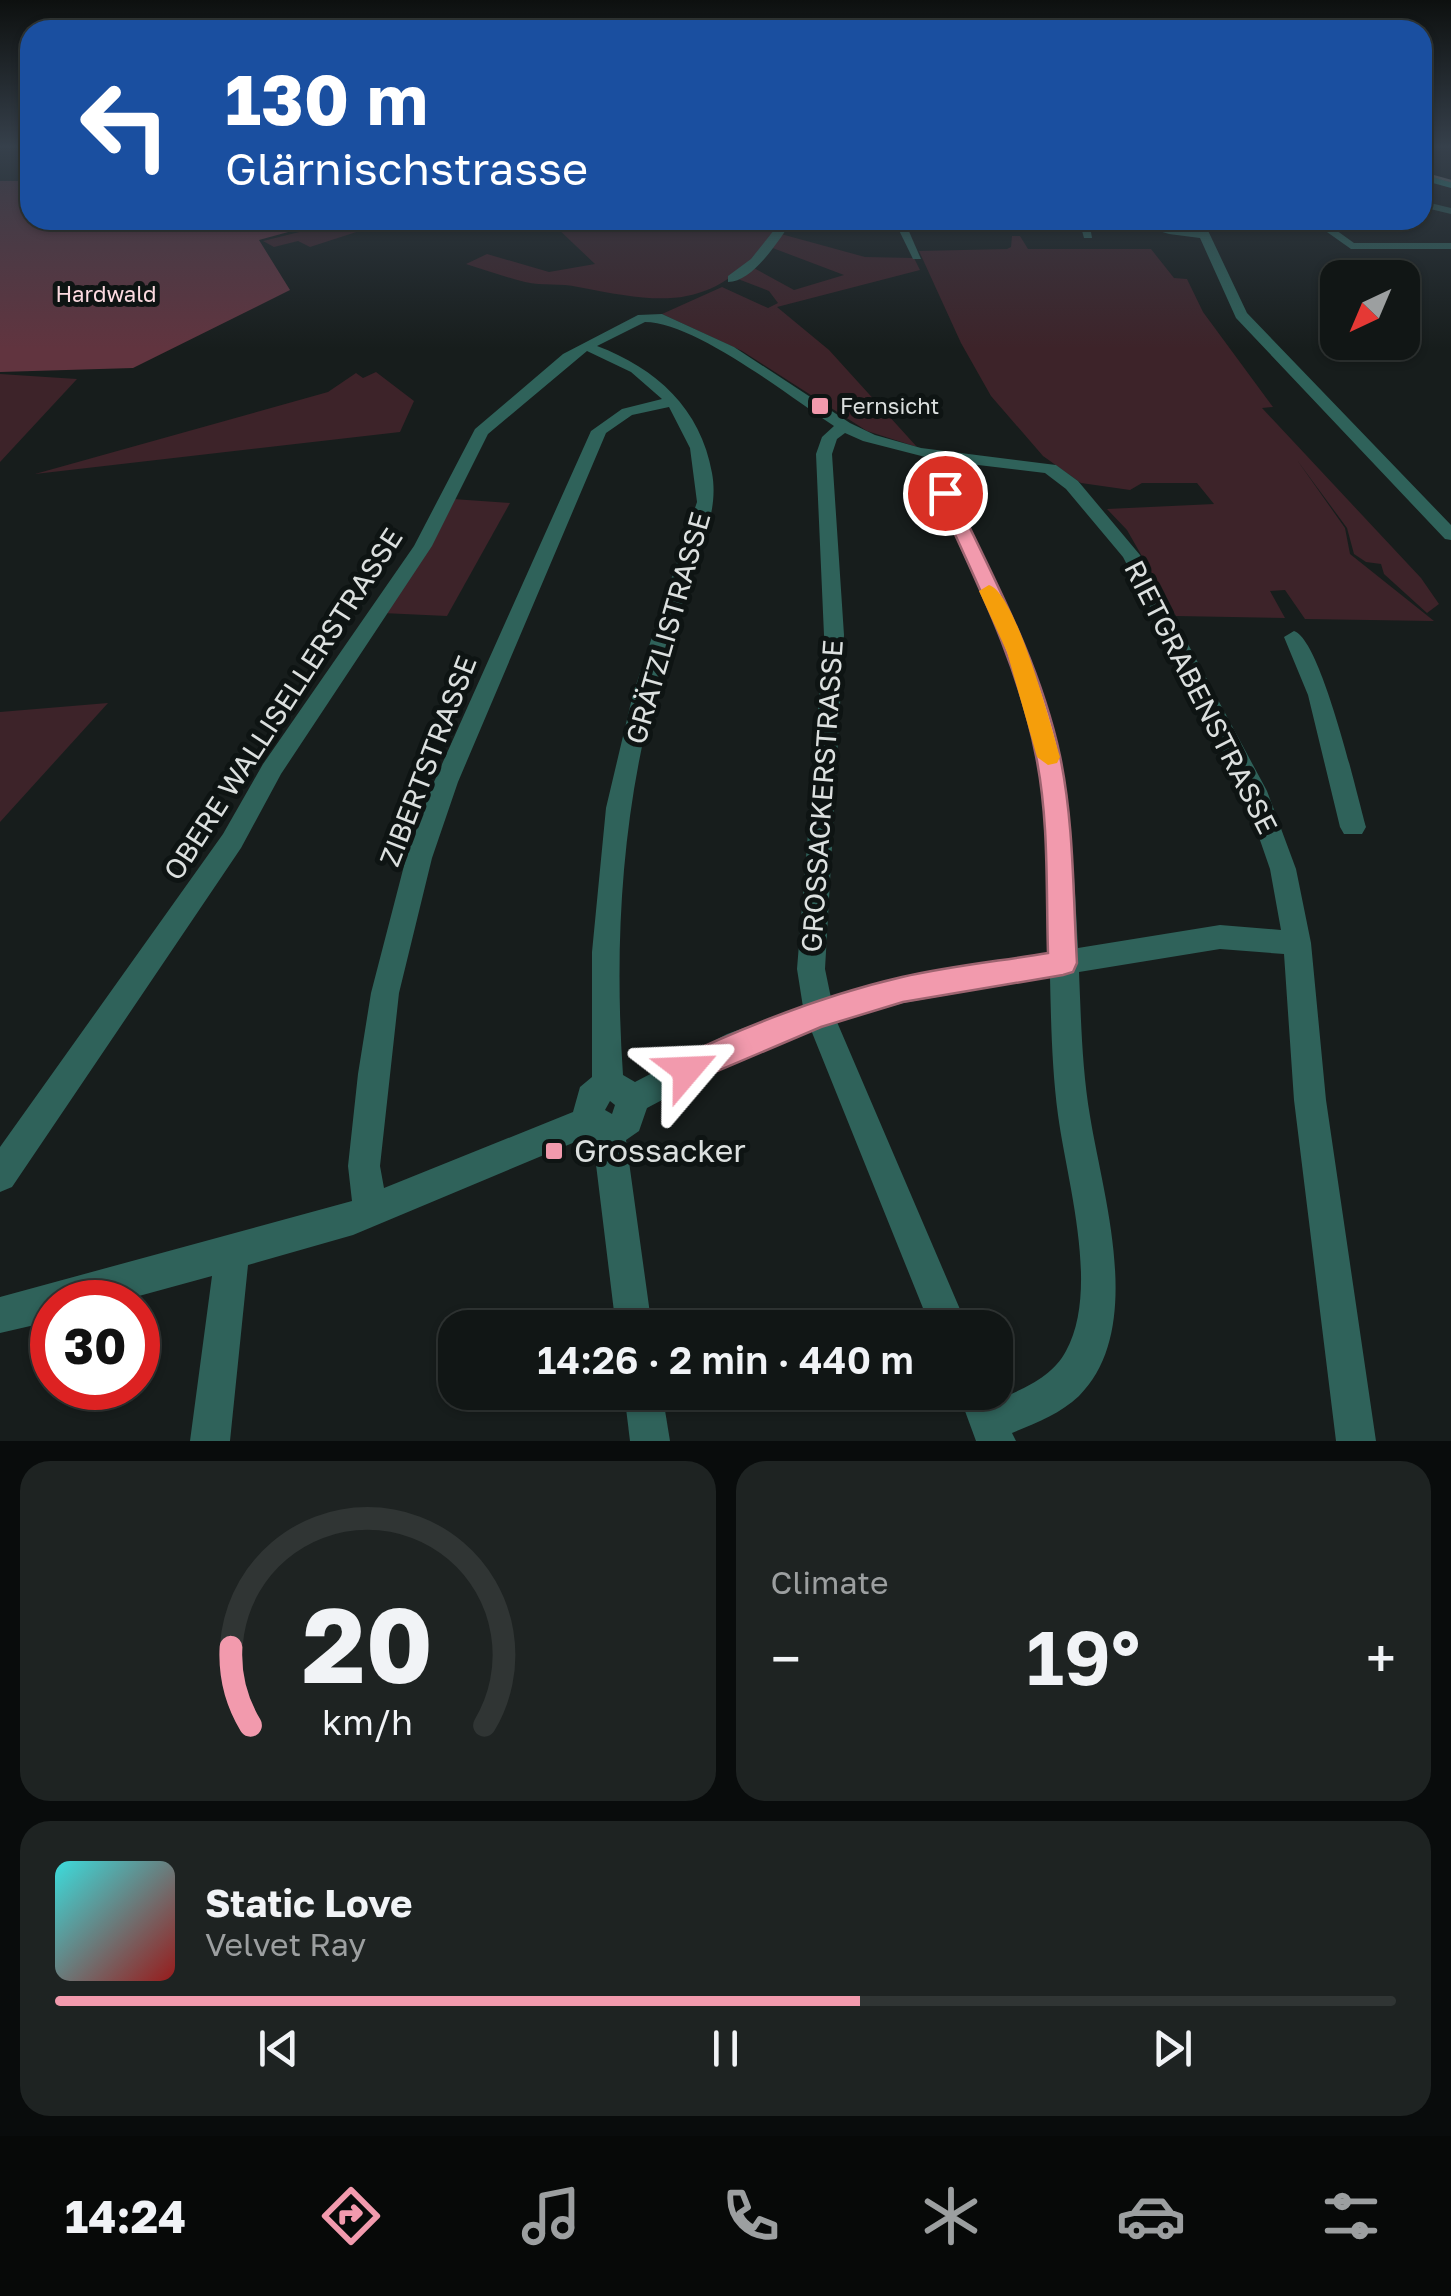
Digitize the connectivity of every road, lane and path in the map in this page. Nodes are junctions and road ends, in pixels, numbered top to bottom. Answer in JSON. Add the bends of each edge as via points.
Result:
{"nodes":[{"id":1,"x":779,"y":230,"type":"edge"},
{"id":2,"x":904,"y":230,"type":"edge"},
{"id":3,"x":1086,"y":230,"type":"edge"},
{"id":4,"x":1164,"y":230,"type":"edge"},
{"id":5,"x":1203,"y":230,"type":"edge"},
{"id":6,"x":1329,"y":230,"type":"edge"},
{"id":7,"x":1206,"y":235,"type":"junction"},
{"id":8,"x":1088,"y":236,"type":"dead end"},
{"id":9,"x":1451,"y":246,"type":"edge"},
{"id":10,"x":917,"y":257,"type":"dead end"},
{"id":11,"x":732,"y":279,"type":"dead end"},
{"id":12,"x":656,"y":317,"type":"joint"},
{"id":13,"x":586,"y":346,"type":"junction"},
{"id":14,"x":674,"y":400,"type":"junction"},
{"id":15,"x":844,"y":426,"type":"junction"},
{"id":16,"x":946,"y":457,"type":"junction"},
{"id":17,"x":1451,"y":536,"type":"edge"},
{"id":18,"x":1294,"y":637,"type":"dead end"},
{"id":19,"x":1353,"y":827,"type":"dead end"},
{"id":20,"x":1297,"y":943,"type":"junction"},
{"id":21,"x":1063,"y":963,"type":"junction"},
{"id":22,"x":819,"y":1014,"type":"junction"},
{"id":23,"x":620,"y":1094,"type":"junction"},
{"id":24,"x":600,"y":1125,"type":"junction"},
{"id":25,"x":0,"y":1175,"type":"edge"},
{"id":26,"x":370,"y":1211,"type":"junction"},
{"id":27,"x":232,"y":1253,"type":"junction"},
{"id":28,"x":136,"y":1280,"type":"edge"},
{"id":29,"x":30,"y":1308,"type":"edge"},
{"id":30,"x":631,"y":1310,"type":"edge"},
{"id":31,"x":942,"y":1310,"type":"edge"},
{"id":32,"x":0,"y":1315,"type":"edge"},
{"id":33,"x":646,"y":1410,"type":"edge"},
{"id":34,"x":987,"y":1418,"type":"edge"},
{"id":35,"x":210,"y":1441,"type":"edge"},
{"id":36,"x":650,"y":1441,"type":"edge"},
{"id":37,"x":1356,"y":1441,"type":"edge"}],
"edges":[{"from":1,"to":11,"type":"street"},
{"from":2,"to":10,"type":"street"},
{"from":3,"to":8,"type":"street"},
{"from":4,"to":7,"type":"street"},
{"from":5,"to":7,"type":"street"},
{"from":6,"to":9,"type":"street","via":[[1352,246]]},
{"from":7,"to":17,"type":"street","via":[[1250,326]]},
{"from":12,"to":13,"type":"street","name":"OBERE WALLISELLERSTRASSE"},
{"from":12,"to":15,"type":"street","name":"RIETGRABENSTRASSE","via":[[729,350]]},
{"from":13,"to":14,"type":"street","name":"GRÄTZLISTRASSE","via":[[632,367]]},
{"from":13,"to":25,"type":"street","name":"OBERE WALLISELLERSTRASSE","via":[[481,432],[423,546],[271,770],[232,841]]},
{"from":14,"to":23,"type":"street","name":"GRÄTZLISTRASSE","via":[[702,450],[706,502],[635,725],[621,808],[607,996]]},
{"from":14,"to":26,"type":"street","name":"ZIBERTSTRASSE","via":[[627,412],[599,431],[446,782],[385,993],[364,1166]]},
{"from":15,"to":16,"type":"street","name":"RIETGRABENSTRASSE"},
{"from":15,"to":22,"type":"street","name":"GROSSACKERSTRASSE","via":[[824,454],[834,635],[810,949]]},
{"from":16,"to":20,"type":"street","name":"RIETGRABENSTRASSE","via":[[1057,473],[1131,556],[1255,791],[1284,870]]},
{"from":16,"to":21,"type":"street","via":[[941,483],[1018,652],[1049,759]]},
{"from":18,"to":19,"type":"street","via":[[1319,695]]},
{"from":20,"to":21,"type":"street","via":[[1220,937]]},
{"from":20,"to":37,"type":"street","name":"RIETGRABENSTRASSE","via":[[1310,1100]]},
{"from":21,"to":22,"type":"street","via":[[903,990]]},
{"from":21,"to":34,"type":"street","via":[[1072,1102],[1094,1235],[1094,1321],[1068,1383],[1029,1407]]},
{"from":22,"to":23,"type":"street"},
{"from":22,"to":31,"type":"street","name":"GROSSACKERSTRASSE"},
{"from":23,"to":24,"type":"street","via":[[591,1100]]},
{"from":24,"to":26,"type":"street"},
{"from":24,"to":30,"type":"street"},
{"from":26,"to":27,"type":"street"},
{"from":27,"to":28,"type":"street"},
{"from":27,"to":35,"type":"street"},
{"from":29,"to":32,"type":"street"},
{"from":33,"to":36,"type":"street"}]}
